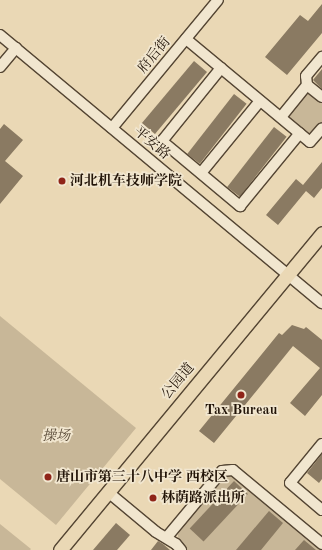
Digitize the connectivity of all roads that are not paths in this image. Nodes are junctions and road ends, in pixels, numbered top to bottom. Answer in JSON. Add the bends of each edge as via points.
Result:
{"nodes":[{"id":1,"x":218,"y":0,"type":"edge"},
{"id":2,"x":0,"y":35,"type":"edge"},
{"id":3,"x":186,"y":39,"type":"junction"},
{"id":4,"x":16,"y":48,"type":"junction"},
{"id":5,"x":322,"y":57,"type":"edge"},
{"id":6,"x":0,"y":67,"type":"edge"},
{"id":7,"x":221,"y":68,"type":"junction"},
{"id":8,"x":307,"y":85,"type":"junction"},
{"id":9,"x":322,"y":98,"type":"edge"},
{"id":10,"x":260,"y":101,"type":"junction"},
{"id":11,"x":281,"y":117,"type":"junction"},
{"id":12,"x":112,"y":128,"type":"junction"},
{"id":13,"x":322,"y":128,"type":"edge"},
{"id":14,"x":300,"y":133,"type":"junction"},
{"id":15,"x":201,"y":173,"type":"junction"},
{"id":16,"x":322,"y":233,"type":"edge"},
{"id":17,"x":288,"y":274,"type":"junction"},
{"id":18,"x":322,"y":303,"type":"edge"},
{"id":19,"x":322,"y":444,"type":"edge"},
{"id":20,"x":108,"y":492,"type":"junction"},
{"id":21,"x":322,"y":510,"type":"edge"},
{"id":22,"x":167,"y":537,"type":"junction"},
{"id":23,"x":322,"y":544,"type":"edge"},
{"id":24,"x":60,"y":550,"type":"edge"},
{"id":25,"x":181,"y":550,"type":"edge"}],
"edges":[{"from":1,"to":3,"type":"street","name":"府后街"},
{"from":2,"to":4,"type":"street","name":"平安路"},
{"from":3,"to":7,"type":"street"},
{"from":3,"to":12,"type":"street","name":"府后街"},
{"from":4,"to":6,"type":"street"},
{"from":4,"to":12,"type":"street","name":"平安路"},
{"from":5,"to":8,"type":"street","via":[[306,76]]},
{"from":7,"to":10,"type":"street"},
{"from":7,"to":15,"type":"street","via":[[162,141]]},
{"from":8,"to":9,"type":"street"},
{"from":8,"to":11,"type":"street"},
{"from":10,"to":11,"type":"street"},
{"from":10,"to":15,"type":"street"},
{"from":11,"to":14,"type":"street"},
{"from":12,"to":17,"type":"street","name":"平安路"},
{"from":13,"to":14,"type":"street","via":[[310,142]]},
{"from":14,"to":15,"type":"street","via":[[240,206]]},
{"from":16,"to":17,"type":"main road","name":"公园道"},
{"from":17,"to":18,"type":"street","name":"平安路"},
{"from":17,"to":20,"type":"main road","name":"公园道"},
{"from":19,"to":21,"type":"street","via":[[290,482]]},
{"from":20,"to":22,"type":"street","via":[[156,532]]},
{"from":20,"to":24,"type":"main road","name":"公园道"},
{"from":22,"to":23,"type":"street","via":[[222,471],[233,470]]},
{"from":22,"to":25,"type":"street"}]}
